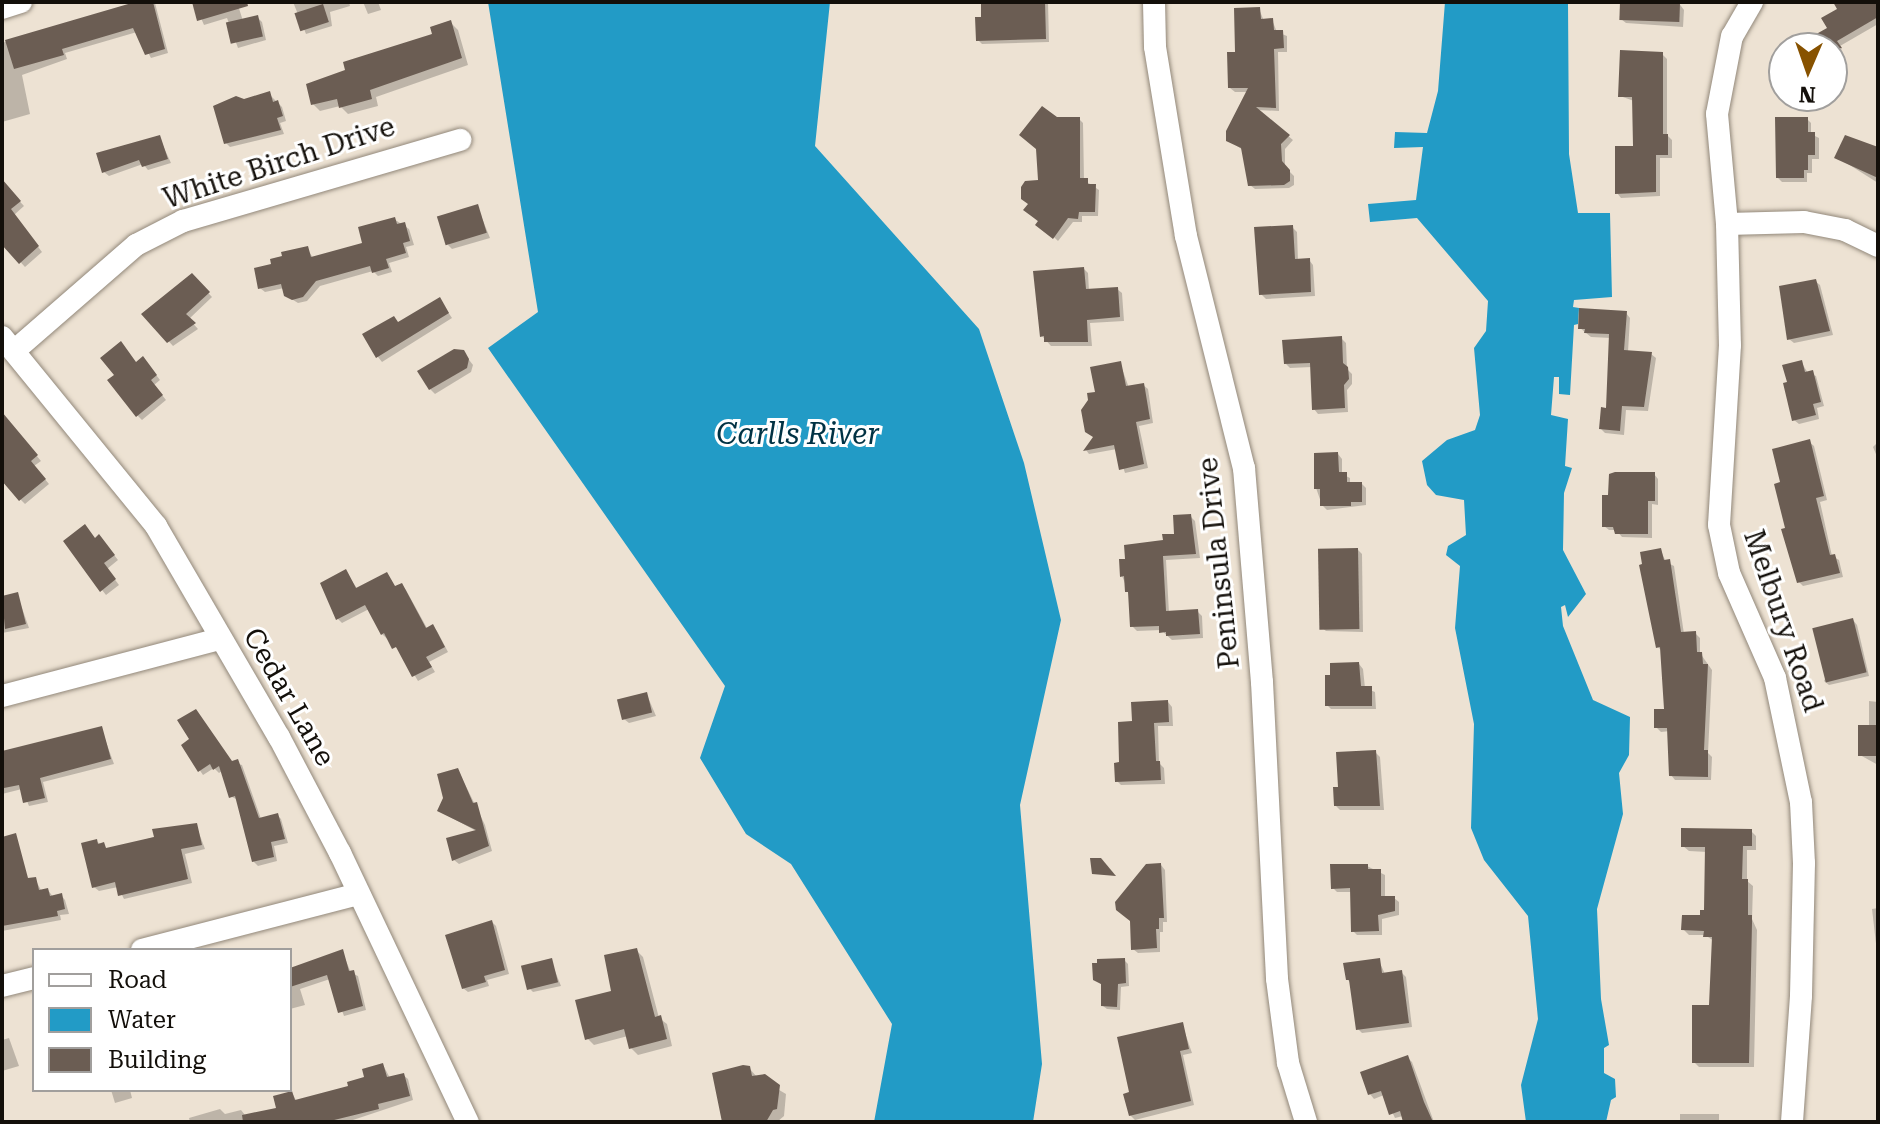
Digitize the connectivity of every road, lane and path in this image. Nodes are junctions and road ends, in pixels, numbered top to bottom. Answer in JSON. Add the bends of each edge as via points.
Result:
{"nodes":[{"id":1,"x":21,"y":2,"type":"edge"},
{"id":2,"x":1154,"y":2,"type":"edge"},
{"id":3,"x":1752,"y":2,"type":"edge"},
{"id":4,"x":2,"y":8,"type":"edge"},
{"id":5,"x":460,"y":140,"type":"dead end"},
{"id":6,"x":1727,"y":224,"type":"junction"},
{"id":7,"x":1878,"y":246,"type":"edge"},
{"id":8,"x":8,"y":344,"type":"edge"},
{"id":9,"x":220,"y":639,"type":"junction"},
{"id":10,"x":2,"y":696,"type":"edge"},
{"id":11,"x":358,"y":894,"type":"junction"},
{"id":12,"x":150,"y":948,"type":"edge"},
{"id":13,"x":32,"y":978,"type":"edge"},
{"id":14,"x":2,"y":986,"type":"edge"},
{"id":15,"x":468,"y":1122,"type":"edge"},
{"id":16,"x":1306,"y":1122,"type":"edge"},
{"id":17,"x":1792,"y":1122,"type":"edge"}],
"edges":[{"from":1,"to":4,"type":"street"},
{"from":2,"to":16,"type":"street","name":"Peninsula Drive","via":[[1155,47],[1186,236],[1244,468],[1262,682],[1277,979],[1288,1063]]},
{"from":3,"to":6,"type":"street","name":"Melbury Road","via":[[1732,36],[1717,114]]},
{"from":5,"to":8,"type":"street","name":"White Birch Drive","via":[[183,221],[136,245]]},
{"from":6,"to":7,"type":"street","via":[[1804,222],[1845,230]]},
{"from":6,"to":17,"type":"street","name":"Melbury Road","via":[[1730,345],[1719,525],[1729,573],[1775,678],[1801,802],[1801,996]]},
{"from":8,"to":9,"type":"street","name":"Cedar Lane","via":[[156,526]]},
{"from":9,"to":10,"type":"street"},
{"from":9,"to":11,"type":"street","name":"Cedar Lane","via":[[279,737]]},
{"from":11,"to":12,"type":"street"},
{"from":11,"to":15,"type":"street","name":"Cedar Lane"},
{"from":13,"to":14,"type":"street"}]}
